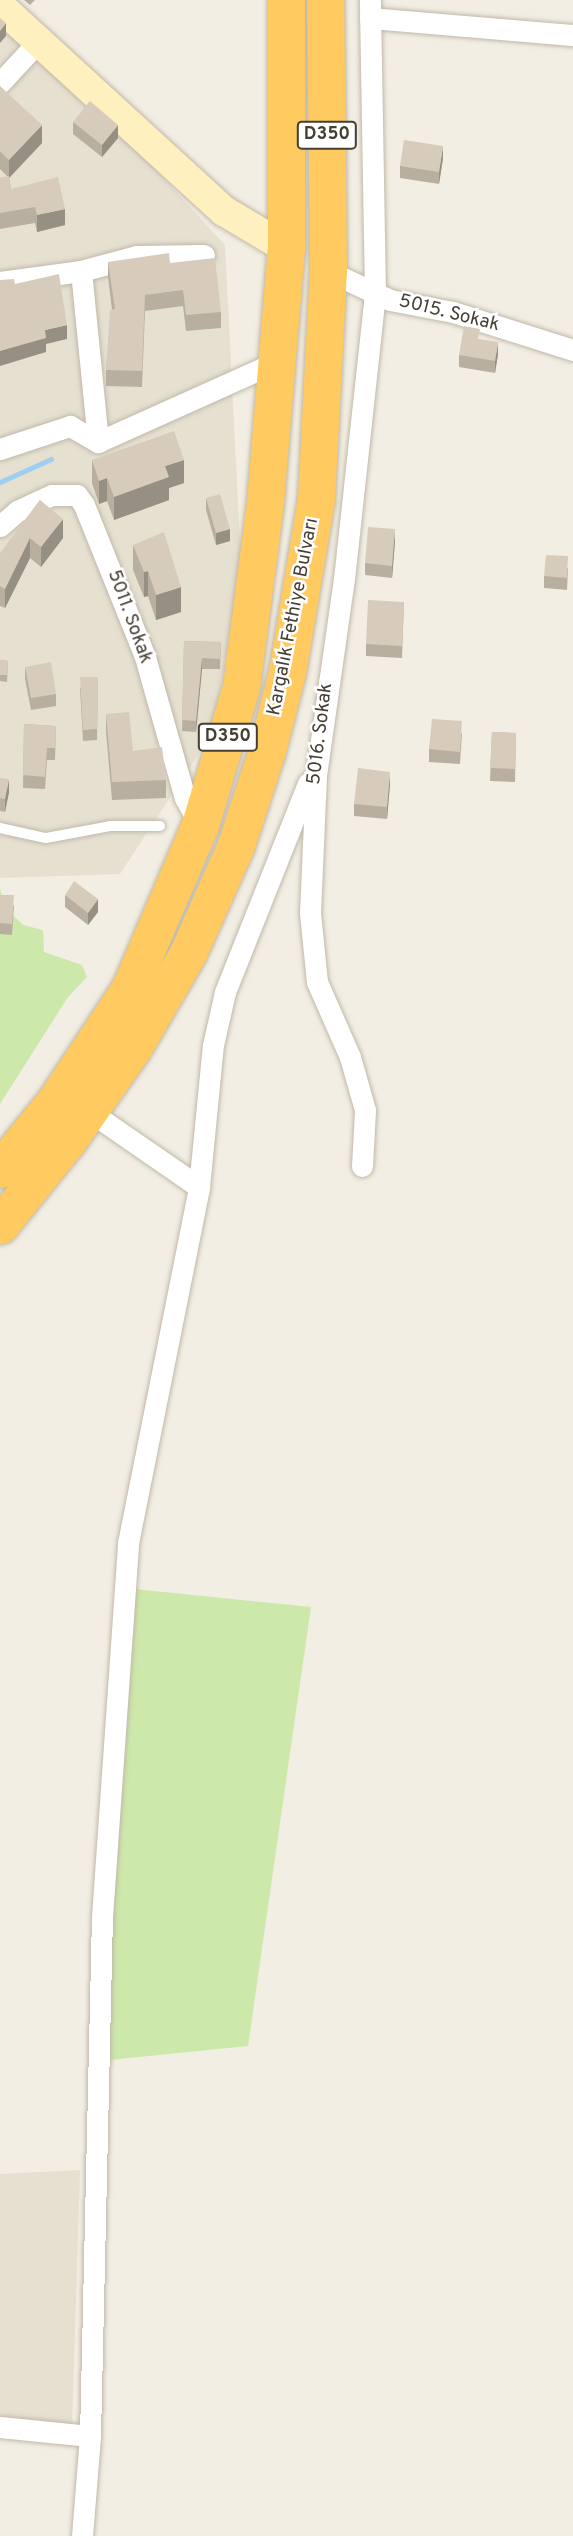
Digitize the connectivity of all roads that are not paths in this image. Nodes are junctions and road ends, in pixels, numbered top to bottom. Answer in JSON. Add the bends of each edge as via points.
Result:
{"nodes":[{"id":1,"x":286,"y":0,"type":"edge"},
{"id":2,"x":325,"y":0,"type":"edge"},
{"id":3,"x":0,"y":6,"type":"edge"},
{"id":4,"x":370,"y":9,"type":"edge"},
{"id":5,"x":573,"y":35,"type":"edge"},
{"id":6,"x":38,"y":42,"type":"junction"},
{"id":7,"x":0,"y":83,"type":"edge"},
{"id":8,"x":286,"y":248,"type":"junction"},
{"id":9,"x":204,"y":255,"type":"dead end"},
{"id":10,"x":81,"y":271,"type":"junction"},
{"id":11,"x":328,"y":271,"type":"junction"},
{"id":12,"x":0,"y":282,"type":"edge"},
{"id":13,"x":375,"y":294,"type":"junction"},
{"id":14,"x":573,"y":350,"type":"edge"},
{"id":15,"x":278,"y":361,"type":"junction"},
{"id":16,"x":70,"y":426,"type":"junction"},
{"id":17,"x":98,"y":443,"type":"junction"},
{"id":18,"x":0,"y":449,"type":"edge"},
{"id":19,"x":0,"y":463,"type":"edge"},
{"id":20,"x":0,"y":526,"type":"edge"},
{"id":21,"x":318,"y":759,"type":"junction"},
{"id":22,"x":200,"y":825,"type":"junction"},
{"id":23,"x":160,"y":826,"type":"dead end"},
{"id":24,"x":0,"y":828,"type":"edge"},
{"id":25,"x":89,"y":1111,"type":"junction"},
{"id":26,"x":362,"y":1166,"type":"dead end"},
{"id":27,"x":0,"y":1169,"type":"edge"},
{"id":28,"x":199,"y":1186,"type":"junction"},
{"id":29,"x":0,"y":1225,"type":"edge"},
{"id":30,"x":0,"y":2427,"type":"edge"},
{"id":31,"x":90,"y":2436,"type":"junction"},
{"id":32,"x":82,"y":2536,"type":"edge"}],
"edges":[{"from":1,"to":8,"type":"highway","number":"D350"},
{"from":2,"to":11,"type":"highway","number":"D350"},
{"from":3,"to":6,"type":"street"},
{"from":4,"to":5,"type":"street"},
{"from":4,"to":13,"type":"street","name":"5016. Sokak"},
{"from":6,"to":7,"type":"street"},
{"from":6,"to":8,"type":"street","via":[[224,211]]},
{"from":8,"to":15,"type":"highway","name":"Kargalık Fethiye Bulvarı","number":"D350"},
{"from":9,"to":10,"type":"street","via":[[137,256]]},
{"from":10,"to":12,"type":"street"},
{"from":10,"to":17,"type":"street"},
{"from":11,"to":13,"type":"street","name":"5015. Sokak"},
{"from":11,"to":25,"type":"highway","name":"Kargalık Fethiye Bulvarı","number":"D350","via":[[316,498],[287,672],[267,750],[236,845],[188,953],[133,1048]]},
{"from":13,"to":14,"type":"street","name":"5015. Sokak","via":[[453,312]]},
{"from":13,"to":21,"type":"street","name":"5016. Sokak","via":[[344,579]]},
{"from":15,"to":17,"type":"street"},
{"from":15,"to":22,"type":"highway","name":"Kargalık Fethiye Bulvarı","number":"D350","via":[[240,687]]},
{"from":16,"to":17,"type":"street"},
{"from":16,"to":18,"type":"street"},
{"from":16,"to":19,"type":"street"},
{"from":20,"to":22,"type":"street","name":"5011. Sokak","via":[[26,506],[52,495],[77,495],[84,505],[137,635],[184,798]]},
{"from":21,"to":26,"type":"street","name":"5016. Sokak","via":[[310,836],[313,957],[317,982],[362,1098],[366,1132]]},
{"from":21,"to":28,"type":"street","via":[[225,992],[212,1045]]},
{"from":22,"to":27,"type":"highway","name":"Kargalık Fethiye Bulvarı","number":"D350","via":[[130,988],[56,1100]]},
{"from":23,"to":24,"type":"lane","via":[[110,826],[46,838]]},
{"from":25,"to":28,"type":"street"},
{"from":25,"to":29,"type":"highway","name":"Kargalık Fethiye Bulvarı","number":"D350"},
{"from":28,"to":31,"type":"street","via":[[128,1543],[102,1917]]},
{"from":30,"to":31,"type":"street"},
{"from":31,"to":32,"type":"street"}]}
